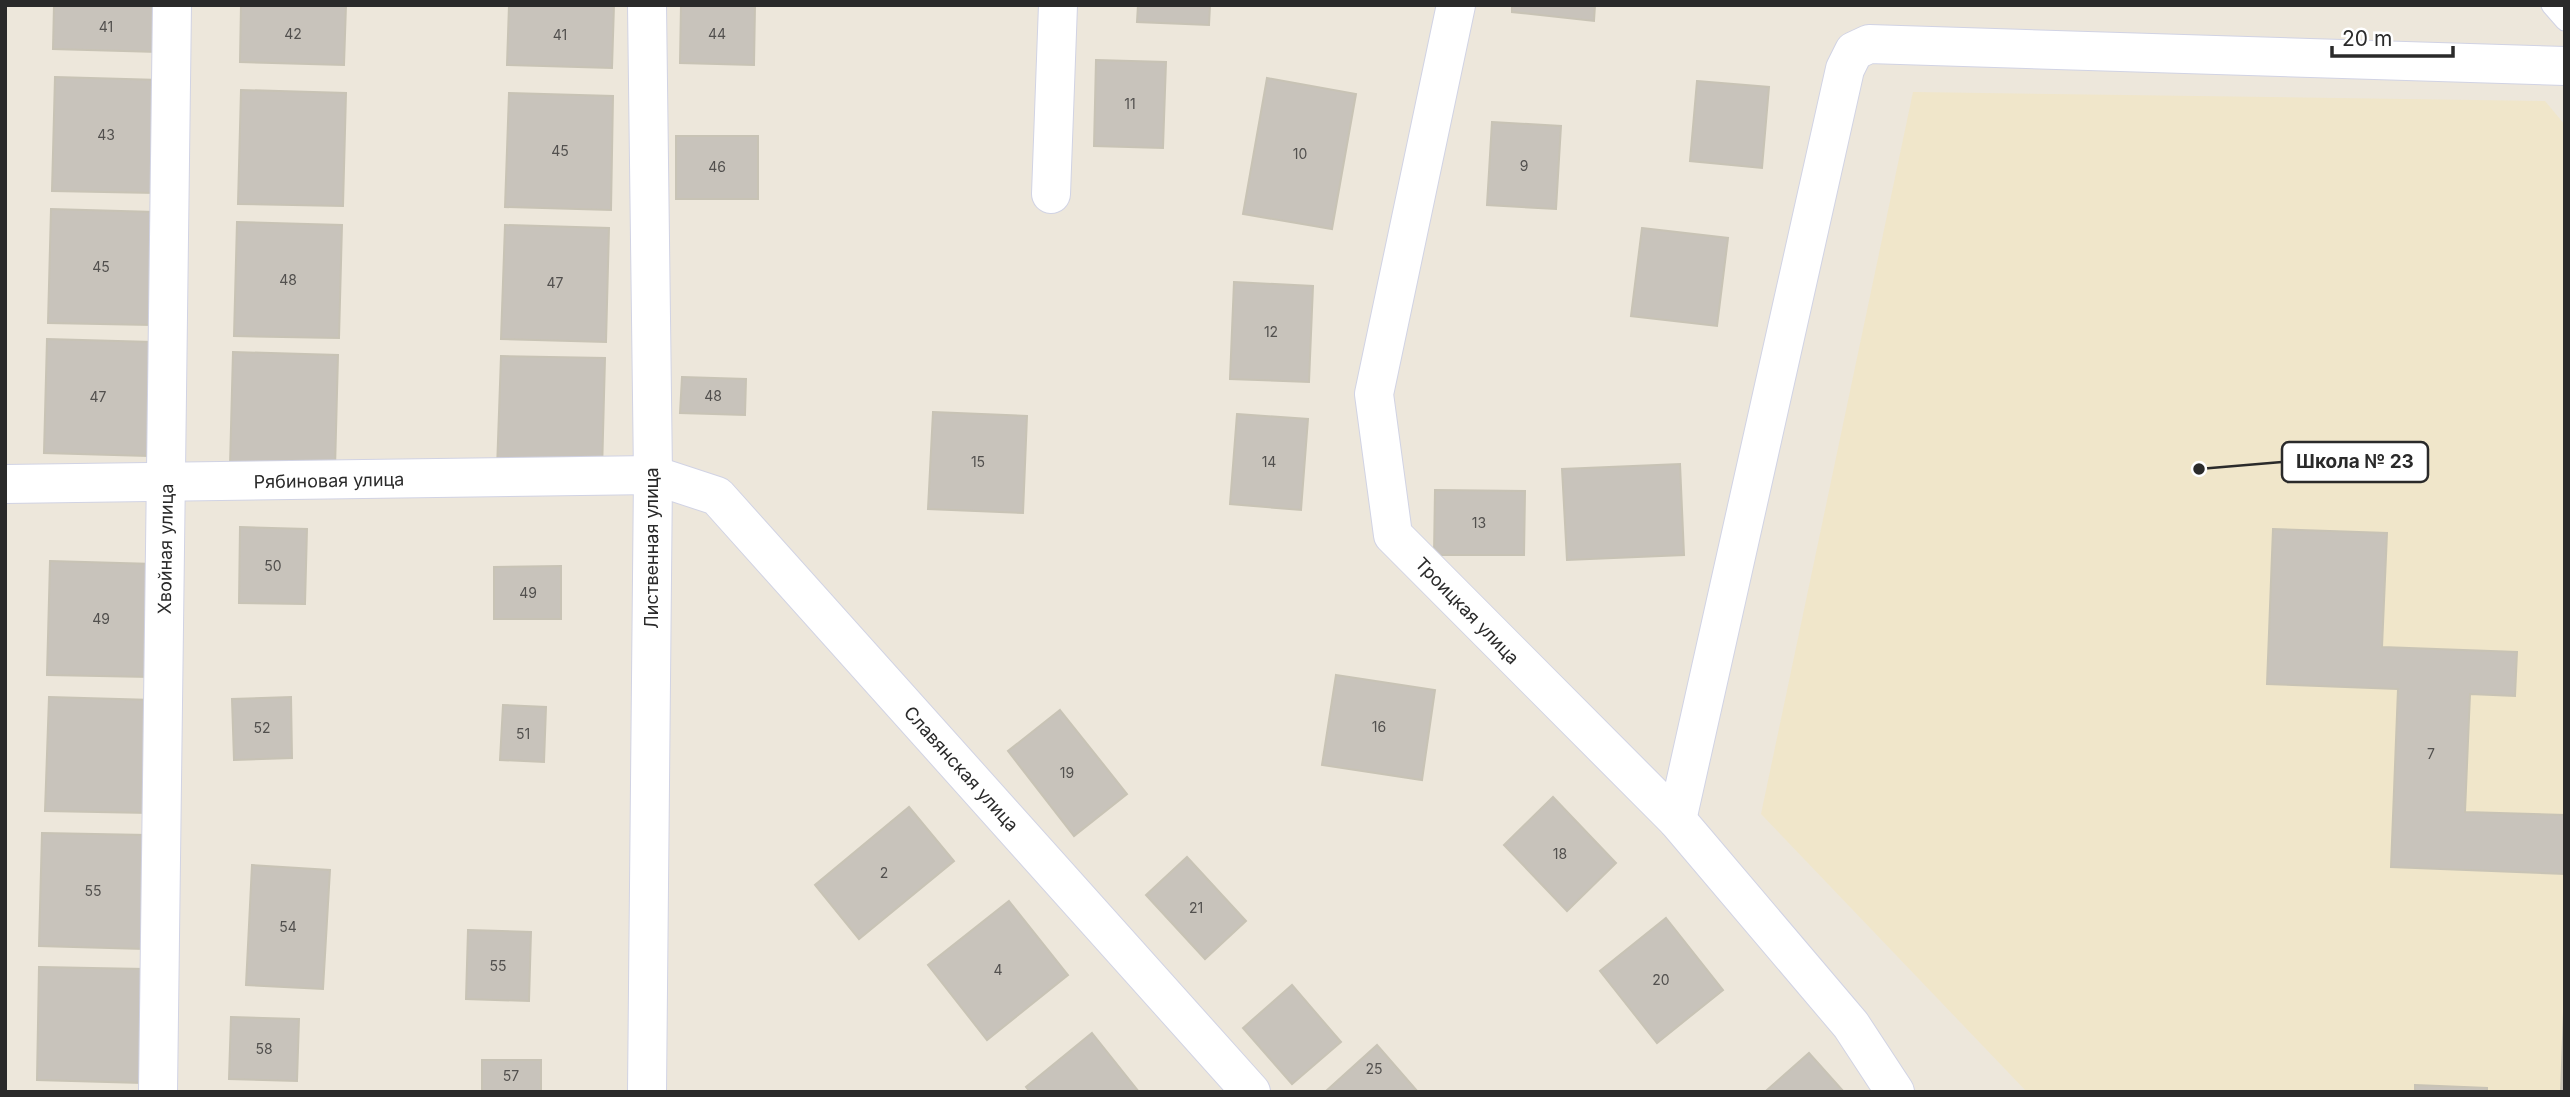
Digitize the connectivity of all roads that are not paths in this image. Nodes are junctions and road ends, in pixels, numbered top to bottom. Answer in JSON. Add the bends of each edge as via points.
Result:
{"nodes":[{"id":1,"x":172,"y":5,"type":"edge"},
{"id":2,"x":647,"y":5,"type":"edge"},
{"id":3,"x":1058,"y":5,"type":"edge"},
{"id":4,"x":1456,"y":5,"type":"edge"},
{"id":5,"x":2551,"y":5,"type":"edge"},
{"id":6,"x":2565,"y":21,"type":"edge"},
{"id":7,"x":2565,"y":66,"type":"edge"},
{"id":8,"x":1051,"y":194,"type":"dead end"},
{"id":9,"x":653,"y":475,"type":"junction"},
{"id":10,"x":5,"y":484,"type":"edge"},
{"id":11,"x":167,"y":484,"type":"junction"},
{"id":12,"x":1677,"y":820,"type":"junction"},
{"id":13,"x":158,"y":1092,"type":"edge"},
{"id":14,"x":648,"y":1092,"type":"edge"},
{"id":15,"x":1251,"y":1092,"type":"edge"},
{"id":16,"x":1895,"y":1092,"type":"edge"}],
"edges":[{"from":1,"to":11,"type":"street","name":"Хвойная улица"},
{"from":2,"to":9,"type":"street","name":"Лиственная улица"},
{"from":3,"to":8,"type":"street"},
{"from":4,"to":12,"type":"street","name":"Троицкая улица","via":[[1374,394],[1393,535]]},
{"from":5,"to":6,"type":"lane"},
{"from":7,"to":12,"type":"street","via":[[1869,44],[1854,51],[1845,69]]},
{"from":9,"to":11,"type":"street","name":"Рябиновая улица"},
{"from":9,"to":14,"type":"street","name":"Лиственная улица"},
{"from":9,"to":15,"type":"street","name":"Славянская улица","via":[[717,496]]},
{"from":10,"to":11,"type":"street","name":"Рябиновая улица"},
{"from":11,"to":13,"type":"street","name":"Хвойная улица"},
{"from":12,"to":16,"type":"street","name":"Троицкая улица","via":[[1851,1025]]}]}
